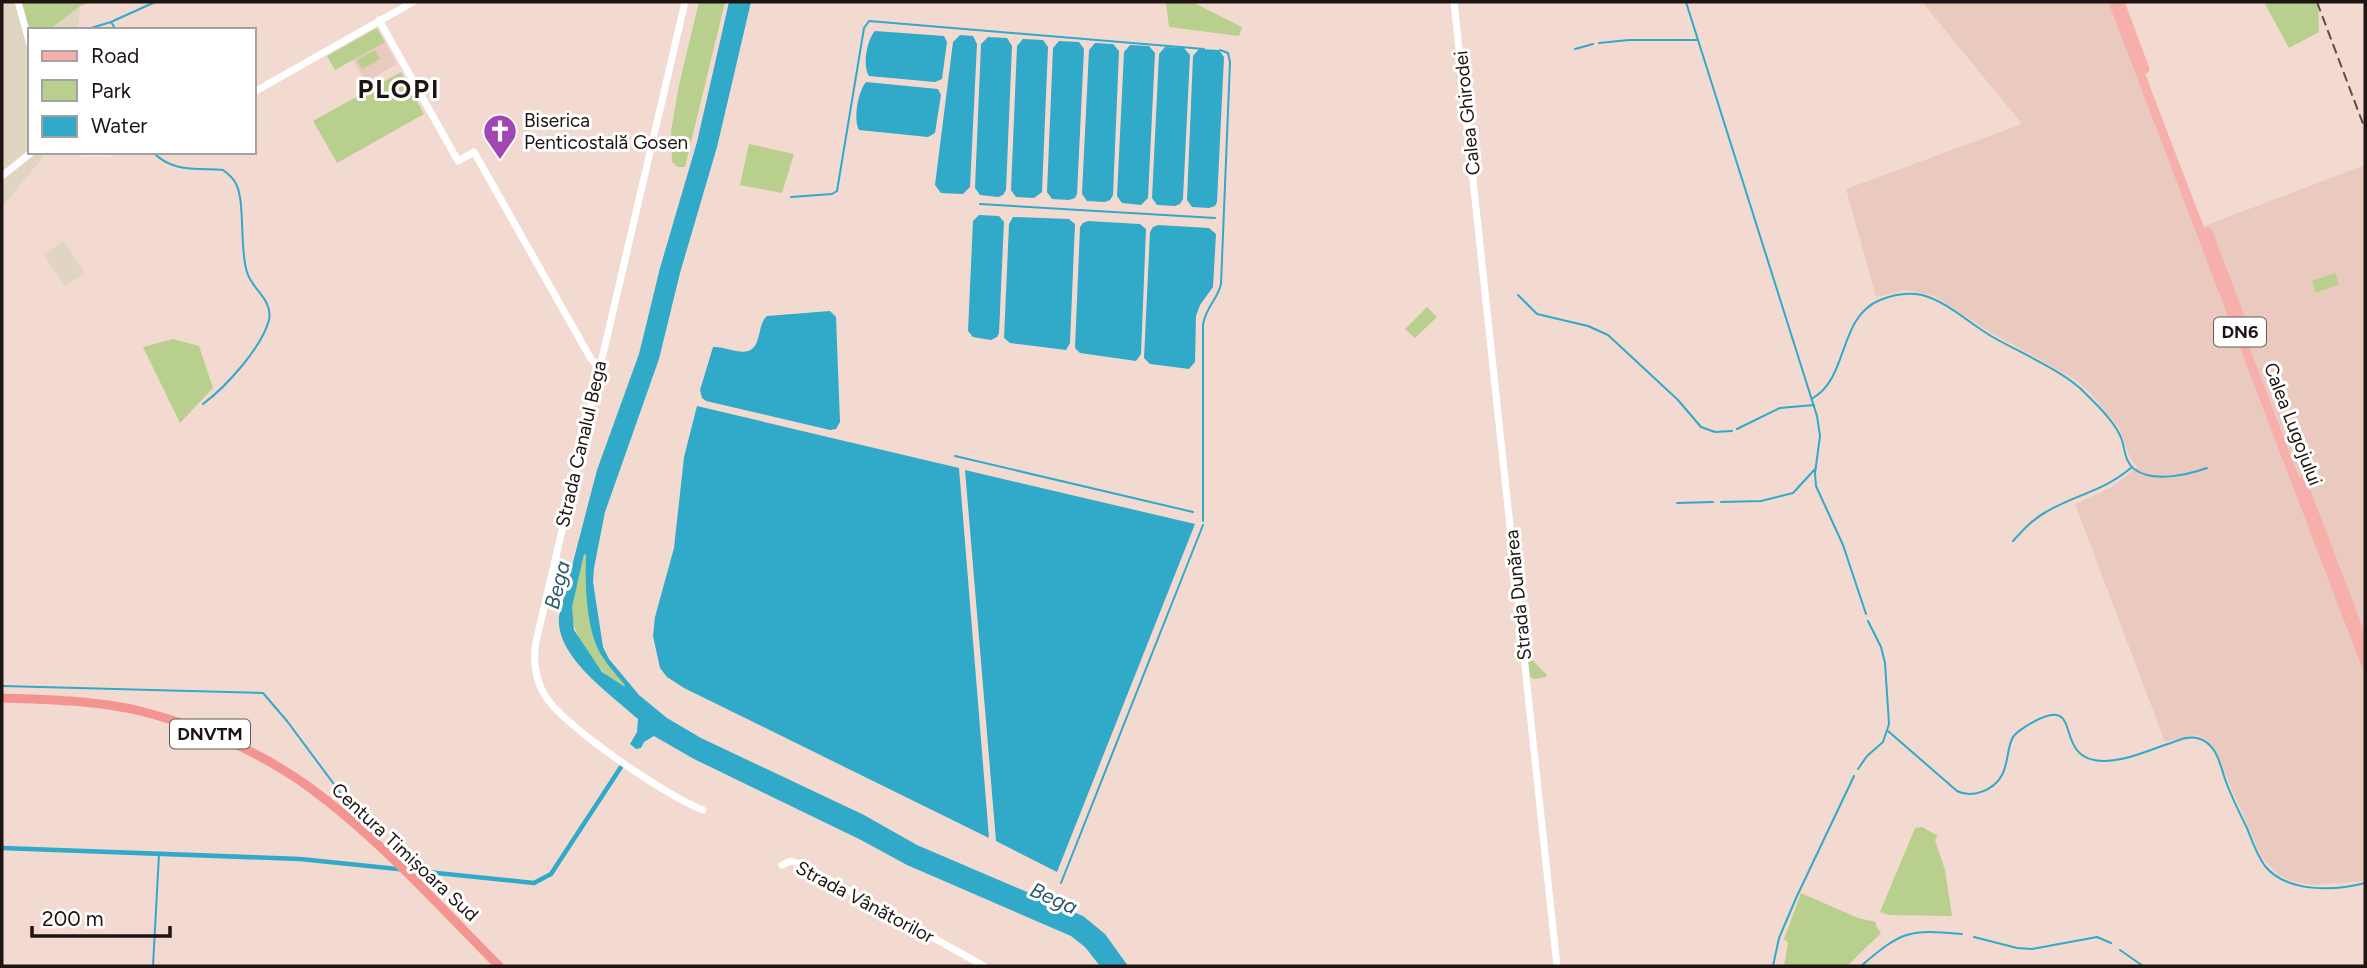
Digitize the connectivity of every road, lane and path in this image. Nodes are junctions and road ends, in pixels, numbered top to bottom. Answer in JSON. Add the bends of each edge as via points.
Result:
{"nodes":[{"id":1,"x":18,"y":2,"type":"edge"},
{"id":2,"x":413,"y":2,"type":"edge"},
{"id":3,"x":685,"y":2,"type":"edge"},
{"id":4,"x":1454,"y":2,"type":"edge"},
{"id":5,"x":2113,"y":2,"type":"edge"},
{"id":6,"x":2120,"y":2,"type":"edge"},
{"id":7,"x":379,"y":20,"type":"junction"},
{"id":8,"x":28,"y":38,"type":"edge"},
{"id":9,"x":256,"y":91,"type":"edge"},
{"id":10,"x":30,"y":154,"type":"edge"},
{"id":11,"x":2,"y":176,"type":"edge"},
{"id":12,"x":1478,"y":225,"type":"joint"},
{"id":13,"x":598,"y":368,"type":"junction"},
{"id":14,"x":2365,"y":646,"type":"edge"},
{"id":15,"x":2365,"y":663,"type":"edge"},
{"id":16,"x":2,"y":698,"type":"edge"},
{"id":17,"x":703,"y":810,"type":"dead end"},
{"id":18,"x":782,"y":864,"type":"dead end"},
{"id":19,"x":499,"y":966,"type":"edge"},
{"id":20,"x":984,"y":966,"type":"edge"},
{"id":21,"x":1557,"y":966,"type":"edge"}],
"edges":[{"from":1,"to":8,"type":"street"},
{"from":2,"to":7,"type":"street"},
{"from":3,"to":13,"type":"street","name":"Strada Canalul Bega"},
{"from":4,"to":12,"type":"street","name":"Calea Ghirodei"},
{"from":5,"to":15,"type":"main road","name":"Calea Lugojului","number":"DN6"},
{"from":6,"to":14,"type":"main road","name":"Calea Lugojului","number":"DN6"},
{"from":7,"to":9,"type":"street"},
{"from":7,"to":13,"type":"street","via":[[458,161],[474,152]]},
{"from":10,"to":11,"type":"street"},
{"from":12,"to":21,"type":"street","name":"Strada Dunărea"},
{"from":13,"to":17,"type":"street","name":"Strada Canalul Bega","via":[[536,642],[537,675],[545,694],[564,716],[654,784]]},
{"from":16,"to":19,"type":"highway","name":"Centura Timișoara Sud","number":"DNVTM","via":[[138,711],[244,749],[337,809]]},
{"from":18,"to":20,"type":"street","name":"Strada Vânătorilor","via":[[801,864]]}]}
